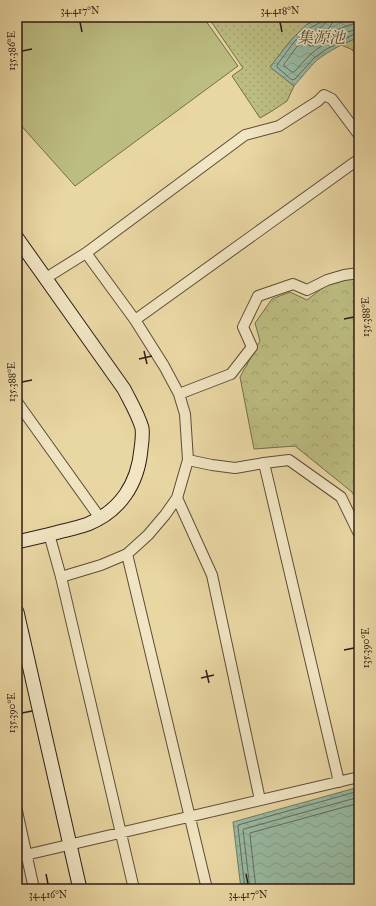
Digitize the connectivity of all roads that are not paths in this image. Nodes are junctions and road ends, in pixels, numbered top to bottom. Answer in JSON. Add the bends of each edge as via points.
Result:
{"nodes":[{"id":1,"x":359,"y":135,"type":"edge"},
{"id":2,"x":359,"y":159,"type":"edge"},
{"id":3,"x":17,"y":238,"type":"edge"},
{"id":4,"x":86,"y":253,"type":"junction"},
{"id":5,"x":359,"y":273,"type":"edge"},
{"id":6,"x":46,"y":278,"type":"junction"},
{"id":7,"x":135,"y":320,"type":"junction"},
{"id":8,"x":179,"y":394,"type":"junction"},
{"id":9,"x":17,"y":402,"type":"edge"},
{"id":10,"x":188,"y":460,"type":"junction"},
{"id":11,"x":264,"y":463,"type":"junction"},
{"id":12,"x":177,"y":498,"type":"junction"},
{"id":13,"x":100,"y":518,"type":"junction"},
{"id":14,"x":49,"y":534,"type":"junction"},
{"id":15,"x":359,"y":534,"type":"edge"},
{"id":16,"x":17,"y":542,"type":"edge"},
{"id":17,"x":127,"y":554,"type":"junction"},
{"id":18,"x":61,"y":577,"type":"junction"},
{"id":19,"x":17,"y":612,"type":"edge"},
{"id":20,"x":359,"y":777,"type":"edge"},
{"id":21,"x":339,"y":782,"type":"junction"},
{"id":22,"x":260,"y":800,"type":"junction"},
{"id":23,"x":17,"y":811,"type":"edge"},
{"id":24,"x":190,"y":817,"type":"junction"},
{"id":25,"x":122,"y":833,"type":"junction"},
{"id":26,"x":70,"y":845,"type":"junction"},
{"id":27,"x":22,"y":856,"type":"edge"},
{"id":28,"x":34,"y":889,"type":"edge"},
{"id":29,"x":80,"y":889,"type":"edge"},
{"id":30,"x":134,"y":889,"type":"edge"},
{"id":31,"x":208,"y":889,"type":"edge"}],
"edges":[{"from":1,"to":4,"type":"street","via":[[332,99],[324,95],[280,126],[245,135]]},
{"from":2,"to":7,"type":"street"},
{"from":3,"to":6,"type":"street"},
{"from":4,"to":6,"type":"street"},
{"from":4,"to":7,"type":"street"},
{"from":5,"to":8,"type":"street","via":[[327,280],[307,290],[293,284],[258,296],[243,327],[252,347],[231,374]]},
{"from":6,"to":13,"type":"street","via":[[124,389],[142,428],[141,455],[132,486],[115,507]]},
{"from":7,"to":8,"type":"street"},
{"from":8,"to":10,"type":"street","via":[[185,414]]},
{"from":9,"to":13,"type":"street"},
{"from":10,"to":11,"type":"street","via":[[235,468]]},
{"from":10,"to":12,"type":"street"},
{"from":11,"to":15,"type":"street","via":[[289,460],[341,497]]},
{"from":11,"to":21,"type":"street"},
{"from":12,"to":17,"type":"street","via":[[148,535]]},
{"from":12,"to":22,"type":"street","via":[[212,575]]},
{"from":13,"to":14,"type":"street","via":[[88,524]]},
{"from":14,"to":16,"type":"street"},
{"from":14,"to":18,"type":"street"},
{"from":17,"to":18,"type":"street"},
{"from":17,"to":24,"type":"street"},
{"from":18,"to":25,"type":"street"},
{"from":19,"to":26,"type":"street"},
{"from":20,"to":21,"type":"street"},
{"from":21,"to":22,"type":"street"},
{"from":22,"to":24,"type":"street"},
{"from":23,"to":27,"type":"street"},
{"from":24,"to":25,"type":"street"},
{"from":24,"to":31,"type":"street"},
{"from":25,"to":26,"type":"street"},
{"from":25,"to":30,"type":"street"},
{"from":26,"to":27,"type":"street"},
{"from":26,"to":29,"type":"street"},
{"from":27,"to":28,"type":"street"}]}
